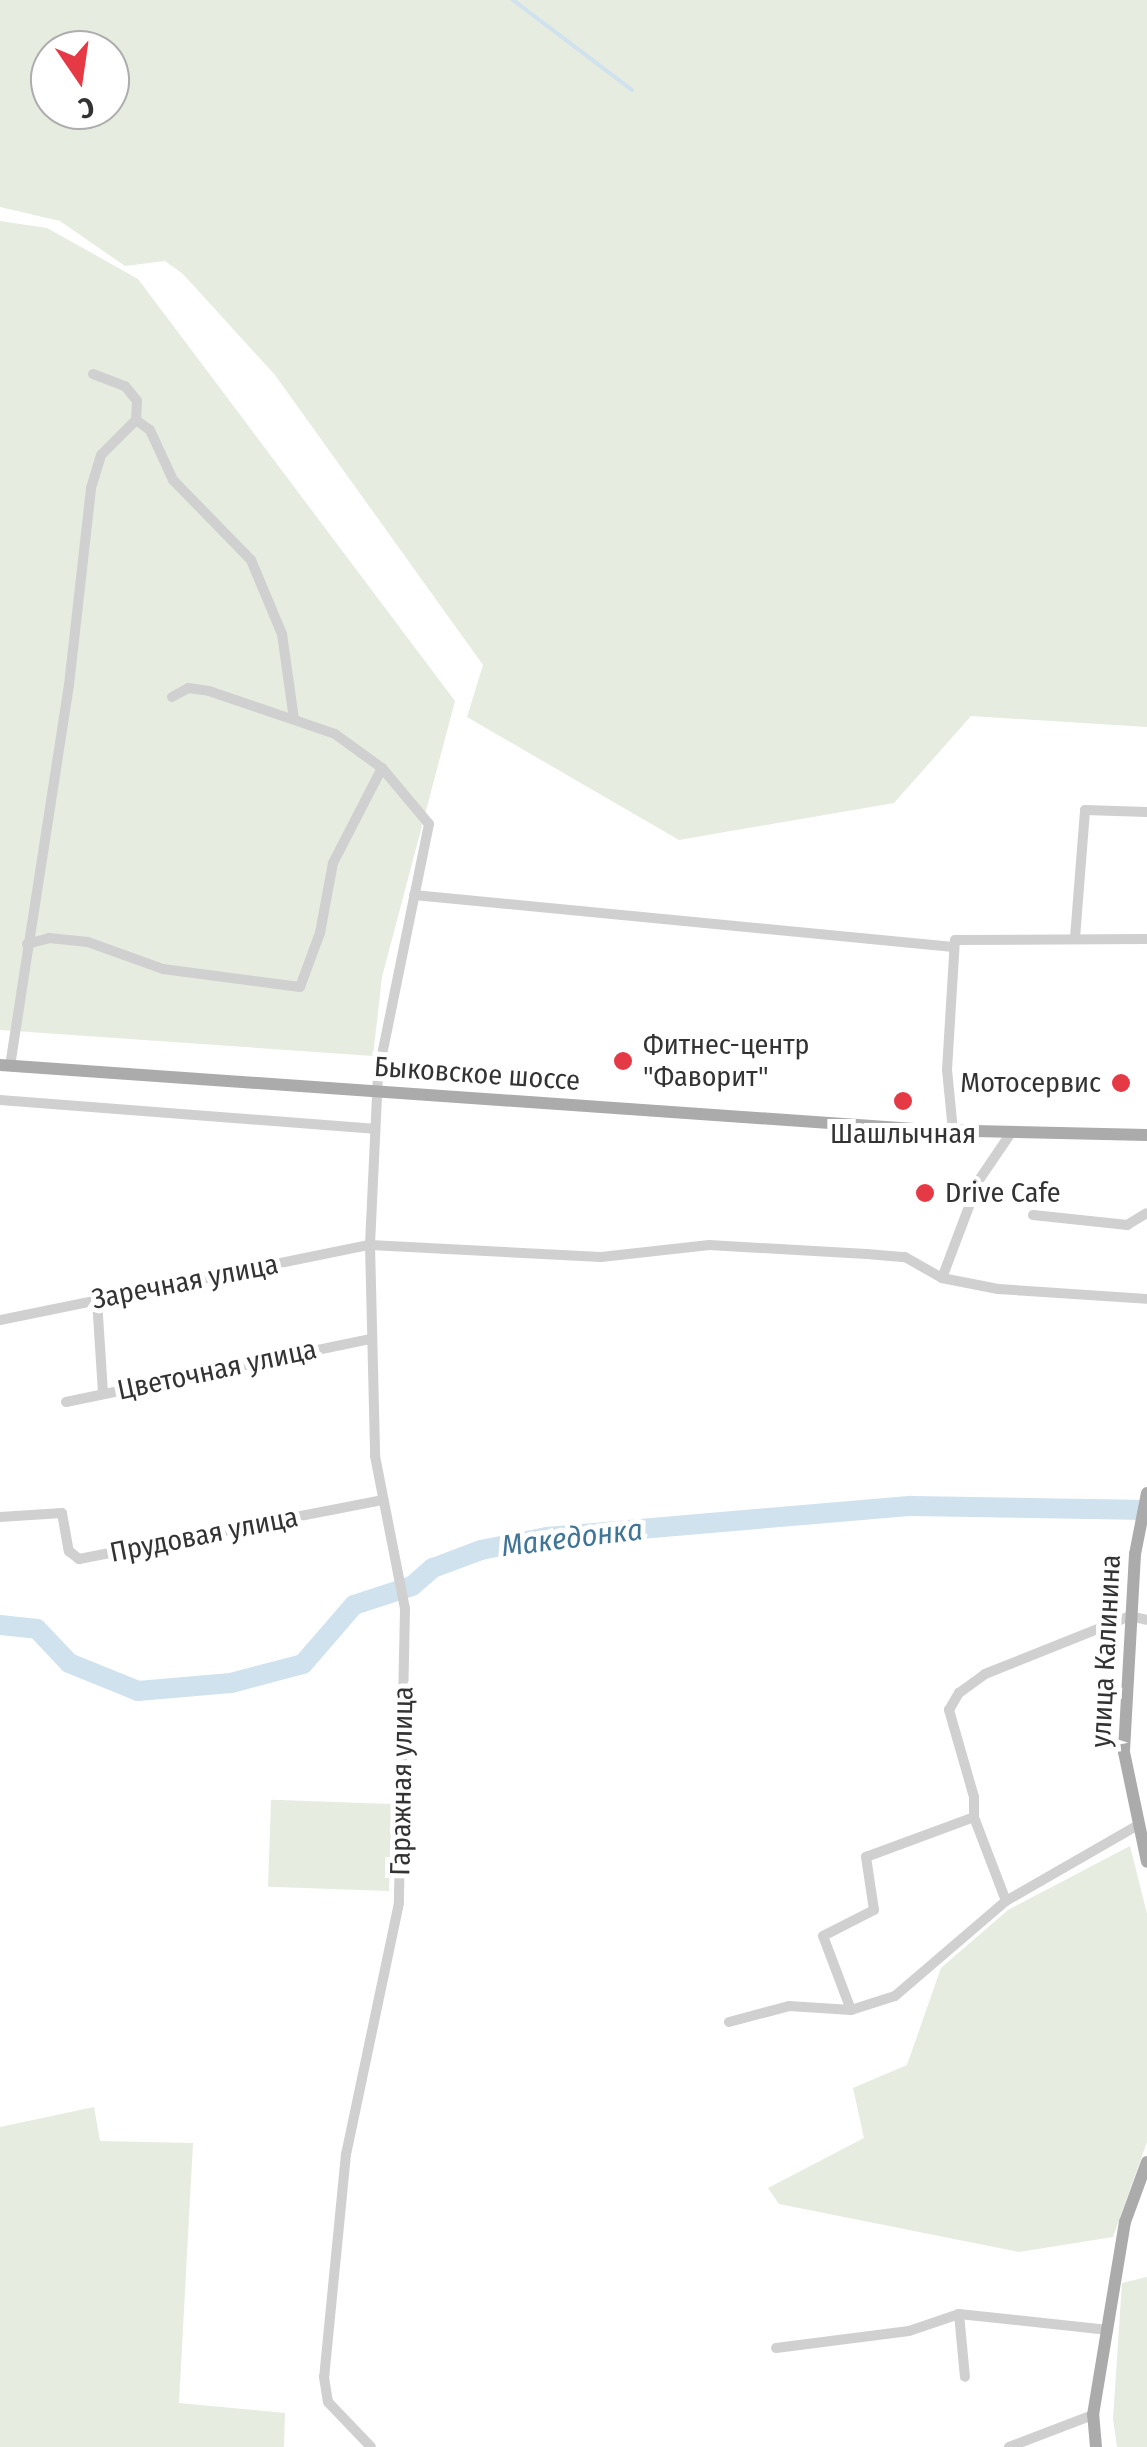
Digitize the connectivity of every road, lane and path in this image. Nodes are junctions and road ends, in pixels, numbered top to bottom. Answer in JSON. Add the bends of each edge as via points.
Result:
{"nodes":[{"id":1,"x":94,"y":374,"type":"dead end"},
{"id":2,"x":136,"y":420,"type":"junction"},
{"id":3,"x":172,"y":697,"type":"dead end"},
{"id":4,"x":294,"y":719,"type":"junction"},
{"id":5,"x":382,"y":768,"type":"junction"},
{"id":6,"x":1147,"y":812,"type":"edge"},
{"id":7,"x":414,"y":895,"type":"junction"},
{"id":8,"x":1075,"y":938,"type":"junction"},
{"id":9,"x":1147,"y":939,"type":"edge"},
{"id":10,"x":27,"y":944,"type":"junction"},
{"id":11,"x":953,"y":947,"type":"junction"},
{"id":12,"x":5,"y":1065,"type":"edge"},
{"id":13,"x":376,"y":1093,"type":"junction"},
{"id":14,"x":0,"y":1100,"type":"edge"},
{"id":15,"x":374,"y":1129,"type":"junction"},
{"id":16,"x":953,"y":1131,"type":"junction"},
{"id":17,"x":1011,"y":1132,"type":"junction"},
{"id":18,"x":1147,"y":1134,"type":"edge"},
{"id":19,"x":1147,"y":1213,"type":"edge"},
{"id":20,"x":1032,"y":1216,"type":"dead end"},
{"id":21,"x":370,"y":1245,"type":"junction"},
{"id":22,"x":942,"y":1278,"type":"junction"},
{"id":23,"x":1147,"y":1299,"type":"edge"},
{"id":24,"x":97,"y":1300,"type":"junction"},
{"id":25,"x":0,"y":1320,"type":"edge"},
{"id":26,"x":368,"y":1338,"type":"junction"},
{"id":27,"x":103,"y":1394,"type":"junction"},
{"id":28,"x":66,"y":1402,"type":"dead end"},
{"id":29,"x":1146,"y":1497,"type":"edge"},
{"id":30,"x":383,"y":1500,"type":"junction"},
{"id":31,"x":0,"y":1517,"type":"edge"},
{"id":32,"x":1130,"y":1616,"type":"junction"},
{"id":33,"x":1147,"y":1620,"type":"edge"},
{"id":34,"x":974,"y":1816,"type":"junction"},
{"id":35,"x":1138,"y":1825,"type":"junction"},
{"id":36,"x":1147,"y":1862,"type":"edge"},
{"id":37,"x":1006,"y":1901,"type":"junction"},
{"id":38,"x":851,"y":2010,"type":"junction"},
{"id":39,"x":729,"y":2022,"type":"dead end"},
{"id":40,"x":1147,"y":2162,"type":"edge"},
{"id":41,"x":959,"y":2314,"type":"junction"},
{"id":42,"x":1108,"y":2330,"type":"junction"},
{"id":43,"x":776,"y":2348,"type":"dead end"},
{"id":44,"x":965,"y":2377,"type":"dead end"},
{"id":45,"x":1093,"y":2415,"type":"junction"},
{"id":46,"x":372,"y":2447,"type":"edge"},
{"id":47,"x":1009,"y":2447,"type":"edge"},
{"id":48,"x":1096,"y":2447,"type":"edge"}],
"edges":[{"from":1,"to":2,"type":"street","via":[[125,386],[137,401]]},
{"from":2,"to":4,"type":"street","via":[[150,430],[173,480],[250,560],[282,634]]},
{"from":2,"to":10,"type":"street","via":[[100,455],[91,488]]},
{"from":3,"to":4,"type":"street","via":[[188,688]]},
{"from":4,"to":5,"type":"street","via":[[336,734]]},
{"from":5,"to":7,"type":"street","name":"Гаражная улица","via":[[429,824]]},
{"from":5,"to":10,"type":"street","via":[[333,863],[320,933],[300,988],[163,969],[88,942],[49,938]]},
{"from":6,"to":8,"type":"street","via":[[1085,810]]},
{"from":7,"to":11,"type":"street"},
{"from":7,"to":13,"type":"street","name":"Гаражная улица"},
{"from":8,"to":9,"type":"street"},
{"from":8,"to":11,"type":"street","via":[[962,937]]},
{"from":10,"to":12,"type":"street"},
{"from":11,"to":16,"type":"street","via":[[947,1070]]},
{"from":12,"to":13,"type":"main road","name":"Быковское шоссе"},
{"from":13,"to":15,"type":"street","name":"Гаражная улица"},
{"from":13,"to":16,"type":"main road","name":"Быковское шоссе"},
{"from":14,"to":15,"type":"street"},
{"from":15,"to":21,"type":"street","name":"Гаражная улица"},
{"from":16,"to":17,"type":"main road","name":"Быковское шоссе"},
{"from":17,"to":18,"type":"main road","name":"Быковское шоссе"},
{"from":17,"to":22,"type":"street","via":[[979,1180]]},
{"from":19,"to":20,"type":"street","via":[[1127,1225]]},
{"from":21,"to":22,"type":"street","name":"Заречная улица","via":[[601,1257],[709,1245],[867,1254],[904,1257]]},
{"from":21,"to":24,"type":"street","name":"Заречная улица"},
{"from":21,"to":26,"type":"street","name":"Гаражная улица"},
{"from":22,"to":23,"type":"street","name":"Заречная улица"},
{"from":24,"to":25,"type":"street","name":"Заречная улица"},
{"from":24,"to":27,"type":"street"},
{"from":26,"to":27,"type":"street","name":"Цветочная улица"},
{"from":26,"to":30,"type":"street","name":"Гаражная улица"},
{"from":27,"to":28,"type":"street","name":"Цветочная улица"},
{"from":29,"to":32,"type":"main road","name":"улица Калинина"},
{"from":30,"to":31,"type":"street","name":"Прудовая улица","via":[[79,1559],[69,1552],[62,1513]]},
{"from":30,"to":46,"type":"street","name":"Гаражная улица","via":[[404,1596],[399,1903],[346,2154],[324,2377],[328,2402]]},
{"from":32,"to":33,"type":"street"},
{"from":32,"to":34,"type":"street","via":[[985,1674],[959,1692],[949,1710]]},
{"from":32,"to":35,"type":"main road","name":"улица Калинина","via":[[1124,1752]]},
{"from":34,"to":37,"type":"street"},
{"from":34,"to":38,"type":"street","via":[[866,1857],[874,1910],[824,1936]]},
{"from":35,"to":36,"type":"main road","name":"улица Калинина"},
{"from":35,"to":37,"type":"street"},
{"from":37,"to":38,"type":"street","via":[[908,1989]]},
{"from":38,"to":39,"type":"street","via":[[789,2006]]},
{"from":40,"to":42,"type":"main road","via":[[1125,2222]]},
{"from":41,"to":42,"type":"street"},
{"from":41,"to":43,"type":"street","via":[[909,2331]]},
{"from":41,"to":44,"type":"street"},
{"from":42,"to":45,"type":"main road"},
{"from":45,"to":47,"type":"street"},
{"from":45,"to":48,"type":"main road"}]}
